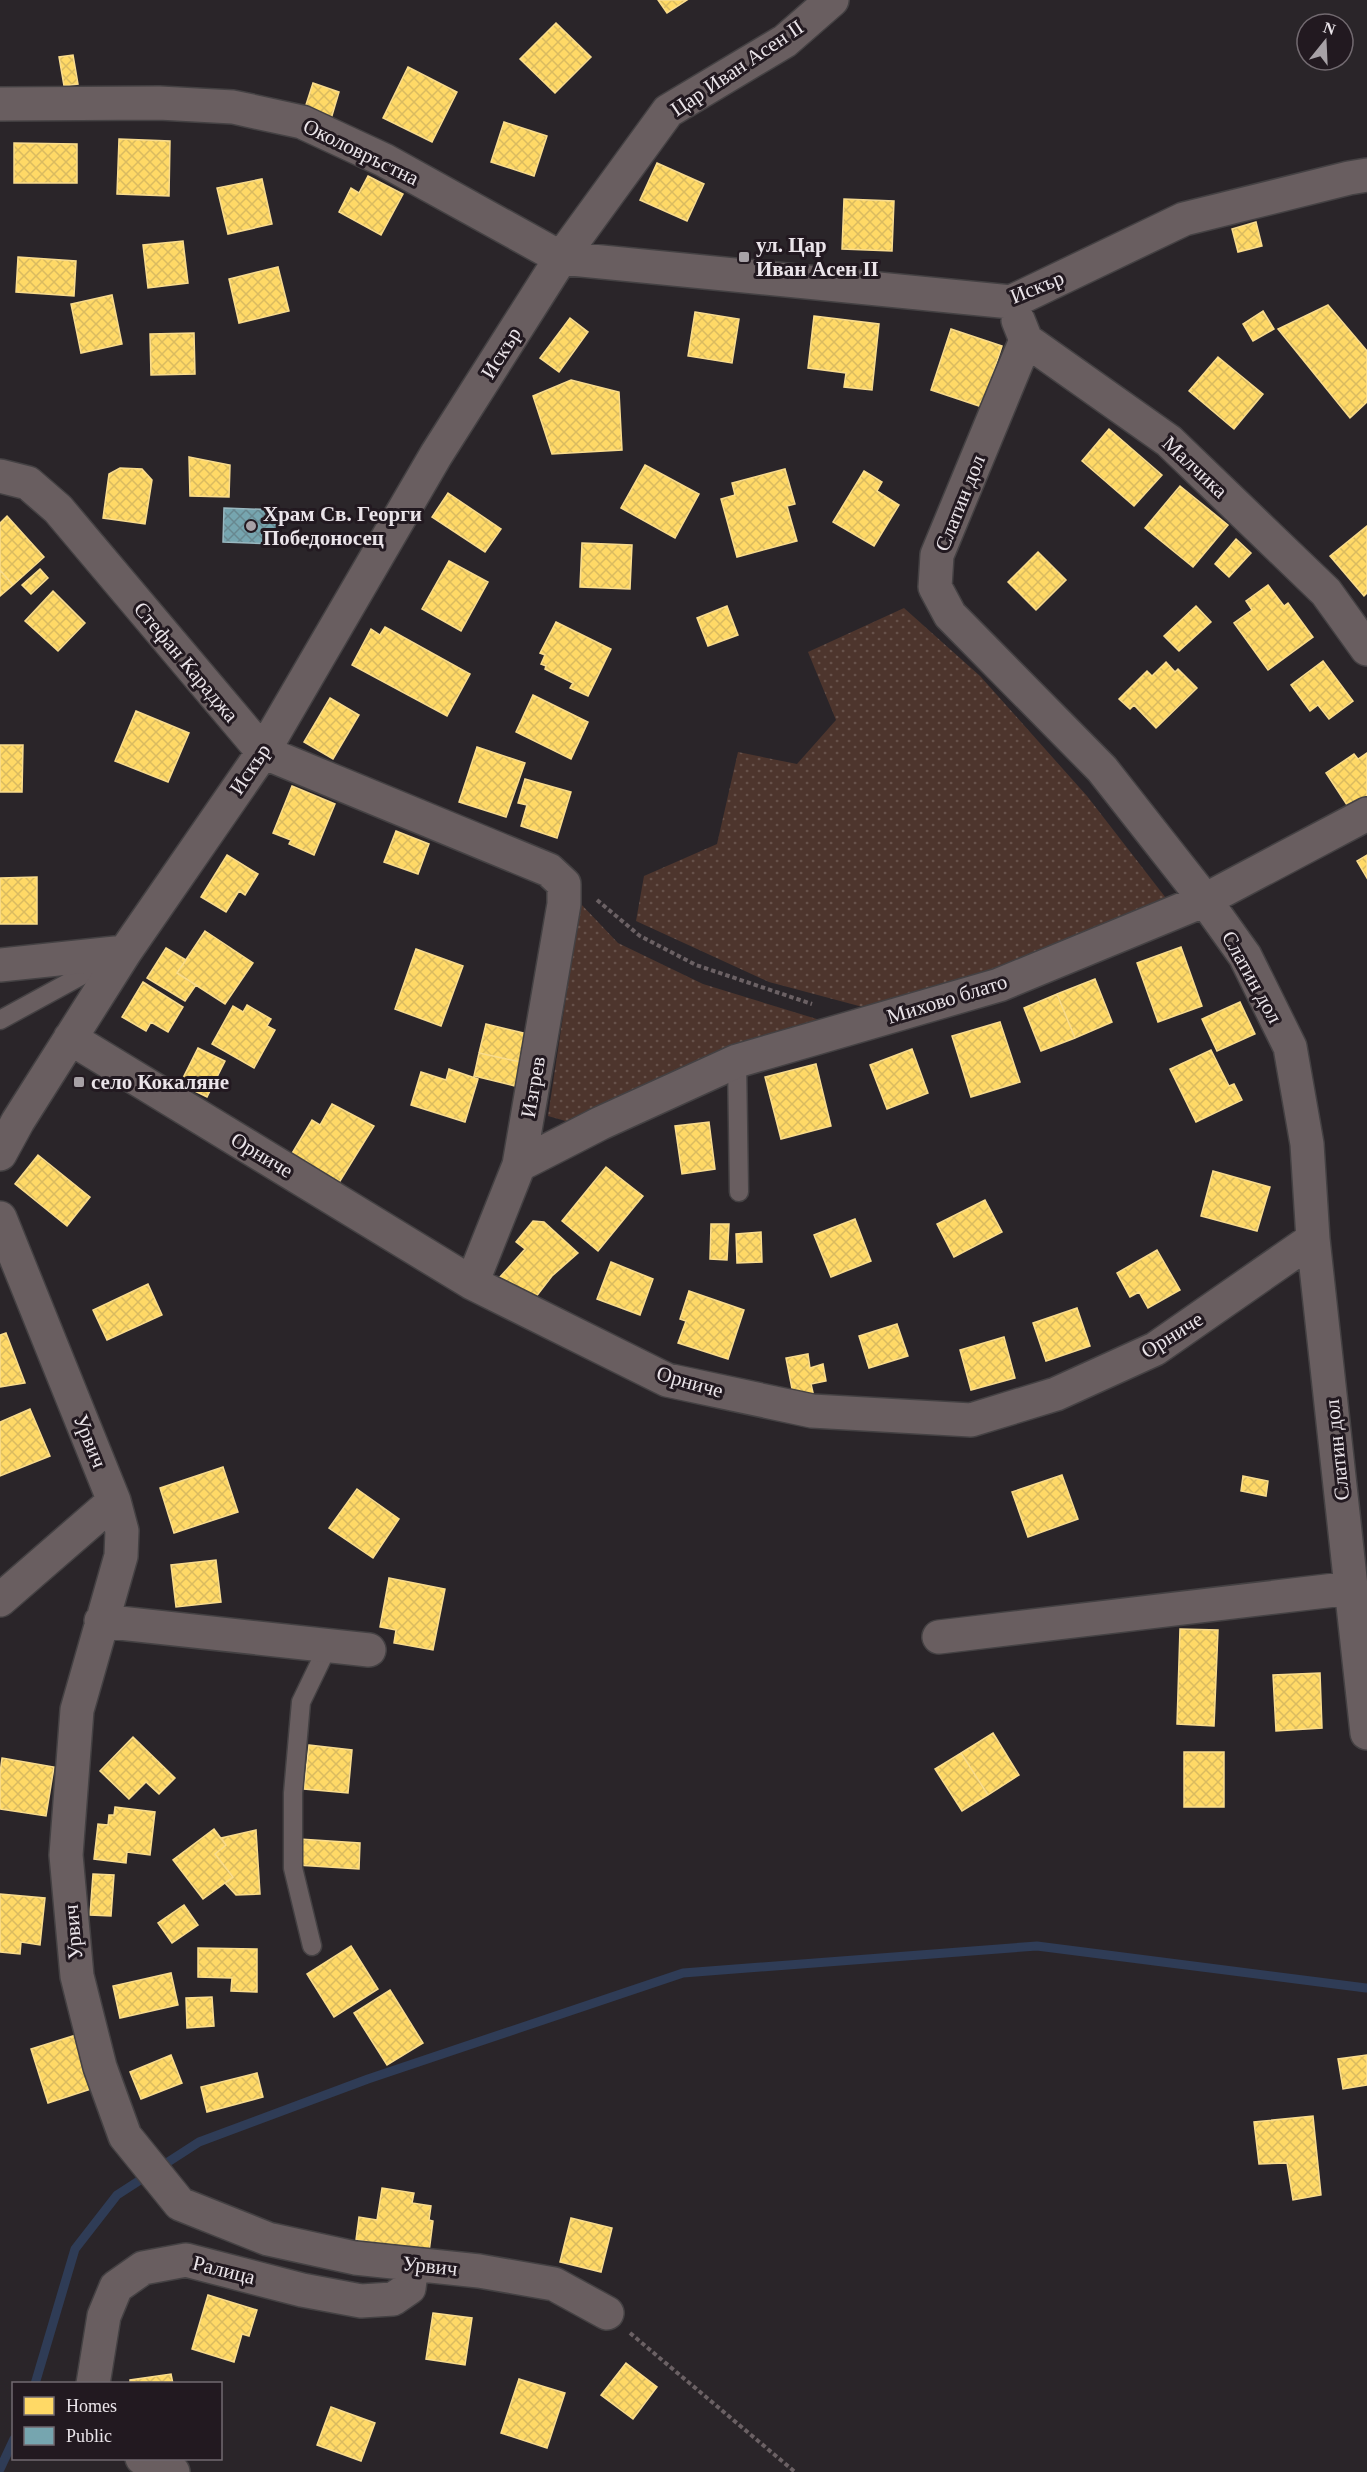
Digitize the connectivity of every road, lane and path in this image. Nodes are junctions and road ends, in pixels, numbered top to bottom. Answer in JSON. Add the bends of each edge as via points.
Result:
{"nodes":[{"id":1,"x":832,"y":0,"type":"edge"},
{"id":2,"x":0,"y":104,"type":"edge"},
{"id":3,"x":1367,"y":175,"type":"edge"},
{"id":4,"x":561,"y":258,"type":"junction"},
{"id":5,"x":1011,"y":302,"type":"junction"},
{"id":6,"x":1026,"y":340,"type":"junction"},
{"id":7,"x":0,"y":476,"type":"edge"},
{"id":8,"x":1367,"y":649,"type":"edge"},
{"id":9,"x":263,"y":752,"type":"junction"},
{"id":10,"x":1367,"y":814,"type":"edge"},
{"id":11,"x":564,"y":884,"type":"junction"},
{"id":12,"x":1205,"y":900,"type":"junction"},
{"id":13,"x":125,"y":952,"type":"junction"},
{"id":14,"x":0,"y":965,"type":"edge"},
{"id":15,"x":0,"y":1020,"type":"edge"},
{"id":16,"x":869,"y":1023,"type":"junction"},
{"id":17,"x":70,"y":1038,"type":"junction"},
{"id":18,"x":737,"y":1061,"type":"junction"},
{"id":19,"x":9,"y":1122,"type":"edge"},
{"id":20,"x":0,"y":1154,"type":"edge"},
{"id":21,"x":519,"y":1165,"type":"junction"},
{"id":22,"x":739,"y":1192,"type":"dead end"},
{"id":23,"x":0,"y":1218,"type":"edge"},
{"id":24,"x":1313,"y":1239,"type":"junction"},
{"id":25,"x":472,"y":1283,"type":"junction"},
{"id":26,"x":114,"y":1501,"type":"junction"},
{"id":27,"x":1353,"y":1588,"type":"junction"},
{"id":28,"x":0,"y":1600,"type":"edge"},
{"id":29,"x":100,"y":1621,"type":"junction"},
{"id":30,"x":939,"y":1637,"type":"dead end"},
{"id":31,"x":328,"y":1646,"type":"junction"},
{"id":32,"x":369,"y":1650,"type":"dead end"},
{"id":33,"x":1367,"y":1733,"type":"edge"},
{"id":34,"x":312,"y":1946,"type":"dead end"},
{"id":35,"x":412,"y":2265,"type":"junction"},
{"id":36,"x":607,"y":2313,"type":"joint"},
{"id":37,"x":93,"y":2382,"type":"edge"},
{"id":38,"x":146,"y":2460,"type":"edge"},
{"id":39,"x":173,"y":2472,"type":"edge"},
{"id":40,"x":795,"y":2472,"type":"edge"}],
"edges":[{"from":1,"to":4,"type":"street","name":"Цар Иван Асен II","via":[[785,41],[668,111]]},
{"from":2,"to":4,"type":"street","name":"Околовръстна","via":[[159,103],[233,107],[302,122],[384,160]]},
{"from":3,"to":5,"type":"street","name":"Искър","via":[[1184,219]]},
{"from":4,"to":5,"type":"street","name":"Искър"},
{"from":4,"to":9,"type":"street","name":"Искър","via":[[436,455]]},
{"from":5,"to":6,"type":"street"},
{"from":6,"to":8,"type":"street","name":"Малчика","via":[[1169,441],[1326,592]]},
{"from":6,"to":12,"type":"street","name":"Слатин дол","via":[[937,555],[935,587],[950,615],[1102,769]]},
{"from":7,"to":9,"type":"street","name":"Стефан Караджа","via":[[28,483],[57,509]]},
{"from":9,"to":11,"type":"street","name":"Стефан Караджа","via":[[549,870]]},
{"from":9,"to":13,"type":"street","name":"Искър"},
{"from":10,"to":12,"type":"street","name":"Михово блато"},
{"from":11,"to":16,"type":"path","via":[[595,899],[640,936],[696,965]]},
{"from":11,"to":21,"type":"street","name":"Изгрев","via":[[564,904]]},
{"from":12,"to":16,"type":"street","name":"Михово блато","via":[[999,985]]},
{"from":12,"to":24,"type":"street","name":"Слатин дол","via":[[1245,956],[1290,1047],[1307,1144]]},
{"from":13,"to":14,"type":"street"},
{"from":13,"to":15,"type":"lane"},
{"from":13,"to":17,"type":"street","name":"Искър"},
{"from":16,"to":18,"type":"street","name":"Михово блато"},
{"from":17,"to":19,"type":"street","name":"Искър"},
{"from":17,"to":25,"type":"street","name":"Орниче"},
{"from":18,"to":21,"type":"street","name":"Михово блато"},
{"from":18,"to":22,"type":"lane"},
{"from":19,"to":20,"type":"street","name":"Искър"},
{"from":21,"to":25,"type":"street","name":"Изгрев"},
{"from":23,"to":26,"type":"street","name":"Урвич"},
{"from":24,"to":25,"type":"street","name":"Орниче","via":[[1155,1349],[1056,1394],[971,1420],[812,1411],[667,1380]]},
{"from":24,"to":27,"type":"street","name":"Слатин дол"},
{"from":26,"to":28,"type":"street"},
{"from":26,"to":29,"type":"street","name":"Урвич","via":[[122,1531],[121,1556]]},
{"from":27,"to":30,"type":"street"},
{"from":27,"to":33,"type":"street","name":"Слатин дол"},
{"from":29,"to":31,"type":"street"},
{"from":29,"to":35,"type":"street","name":"Урвич","via":[[77,1710],[66,1855],[77,1976],[100,2067],[124,2136],[180,2204],[268,2239],[355,2258]]},
{"from":31,"to":32,"type":"street"},
{"from":31,"to":34,"type":"lane","via":[[302,1702],[293,1793],[293,1868]]},
{"from":35,"to":36,"type":"street","name":"Урвич","via":[[554,2284]]},
{"from":35,"to":37,"type":"street","name":"Ралица","via":[[409,2288],[393,2299],[361,2301],[186,2260],[142,2268],[116,2288],[104,2316]]},
{"from":36,"to":40,"type":"path"},
{"from":38,"to":39,"type":"street"}]}
